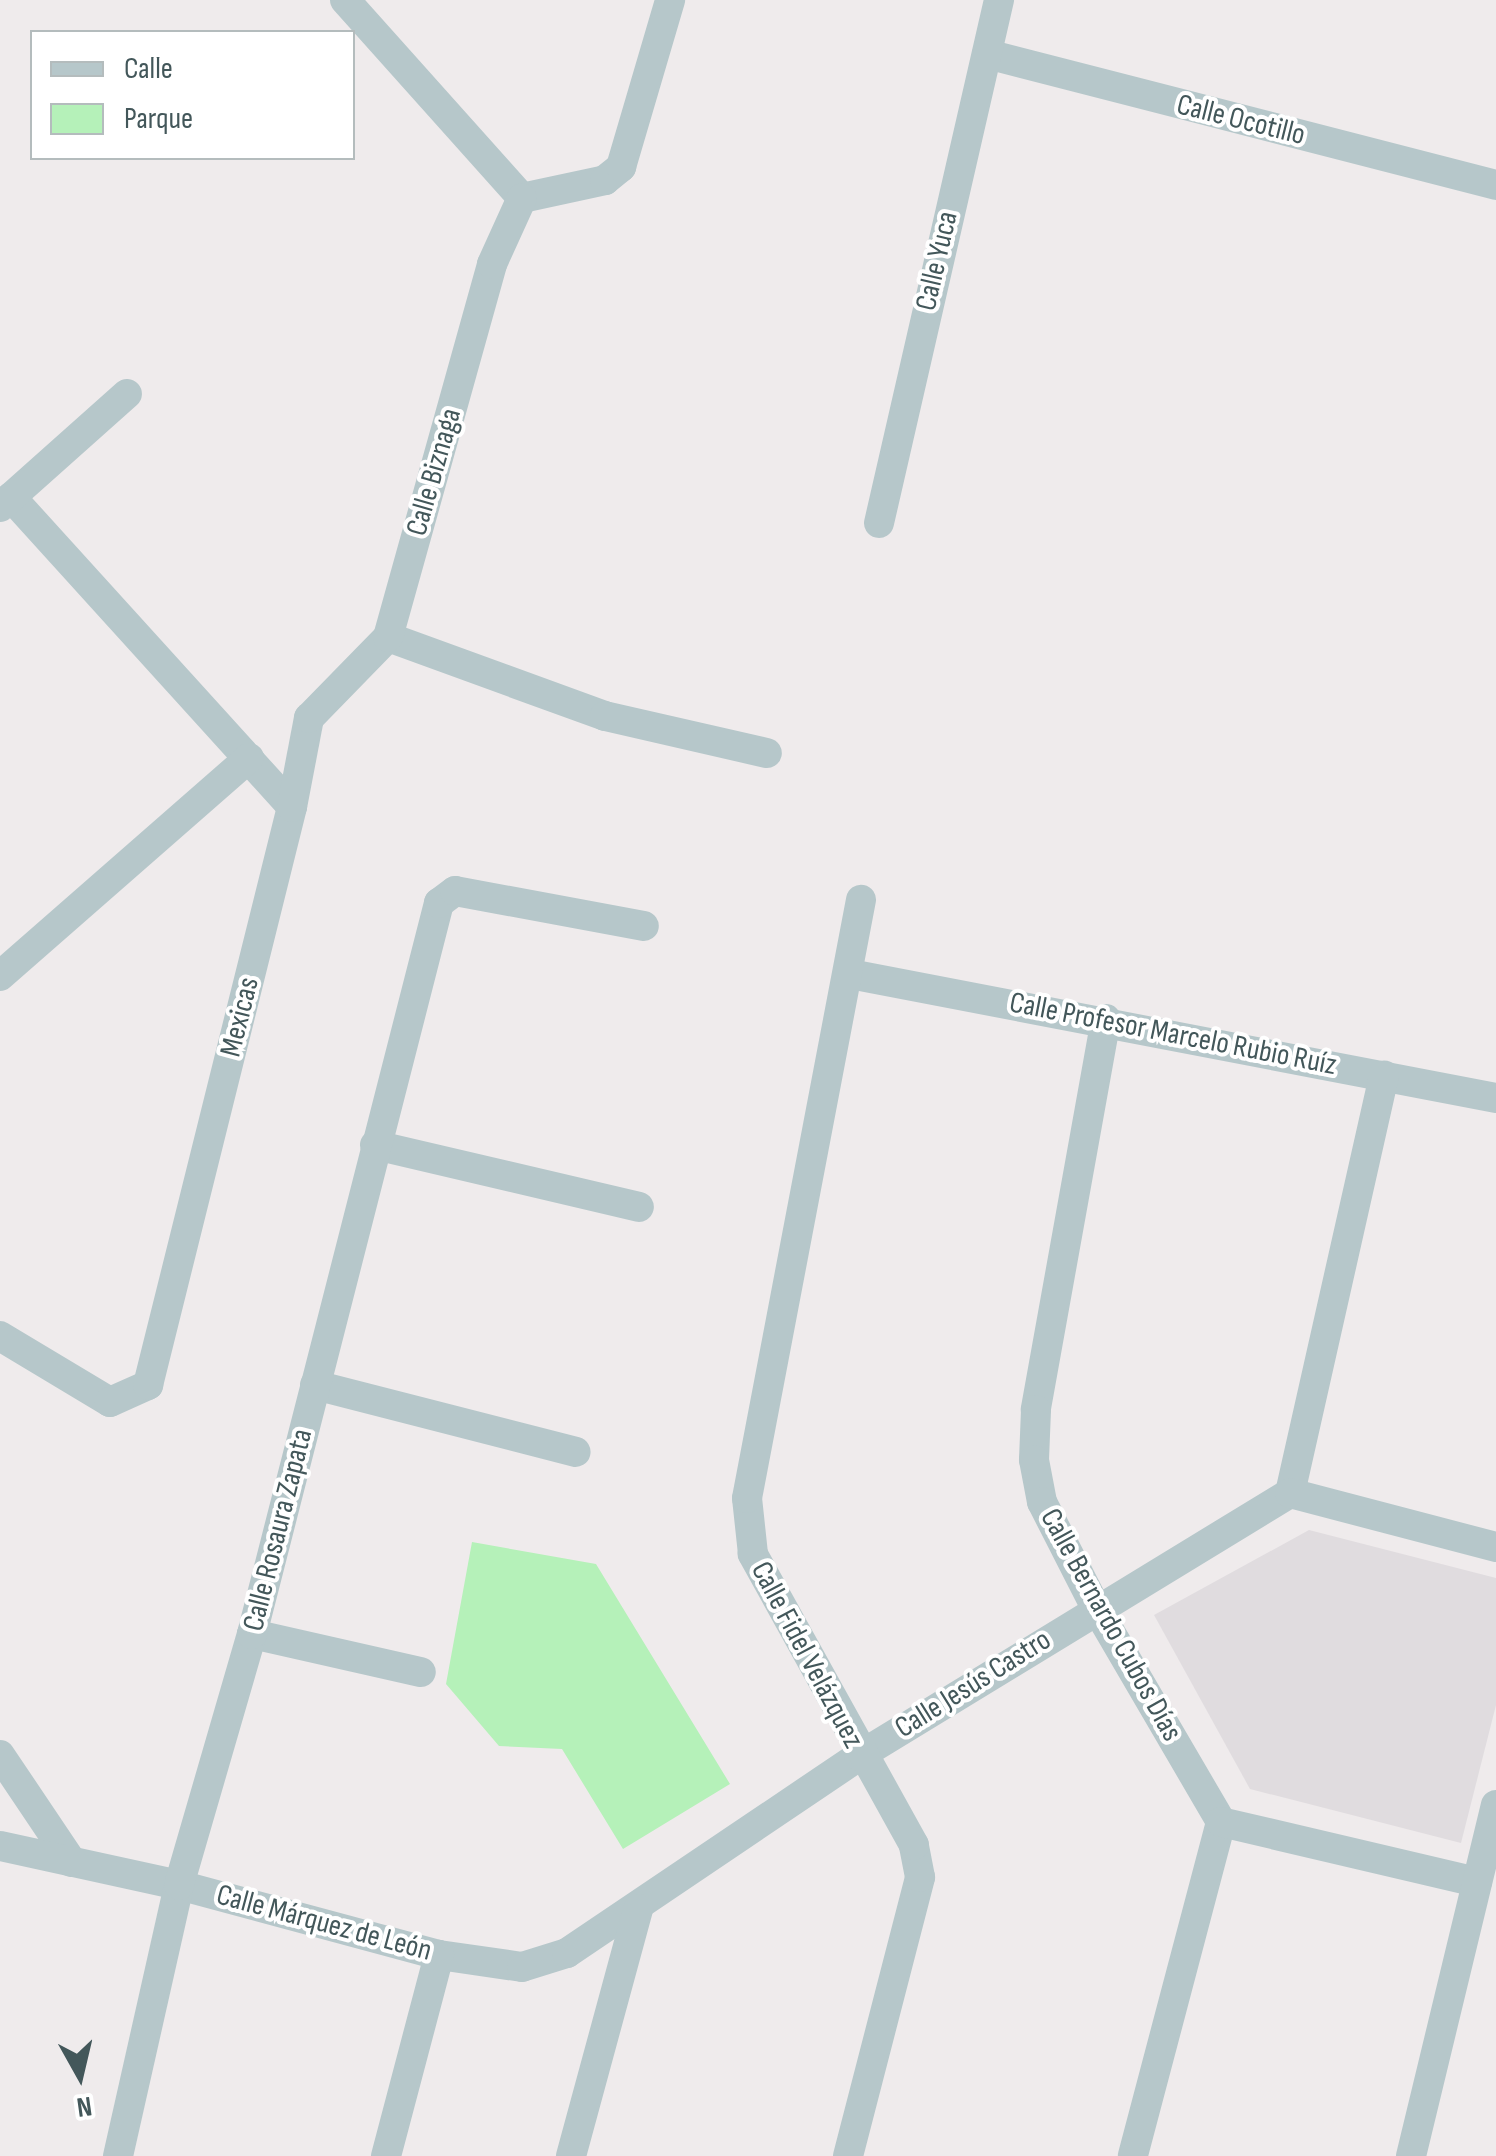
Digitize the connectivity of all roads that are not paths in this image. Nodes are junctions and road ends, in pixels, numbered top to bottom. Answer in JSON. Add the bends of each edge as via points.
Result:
{"nodes":[{"id":1,"x":345,"y":0,"type":"edge"},
{"id":2,"x":670,"y":0,"type":"edge"},
{"id":3,"x":999,"y":0,"type":"edge"},
{"id":4,"x":987,"y":54,"type":"junction"},
{"id":5,"x":1496,"y":185,"type":"edge"},
{"id":6,"x":522,"y":198,"type":"junction"},
{"id":7,"x":127,"y":394,"type":"dead end"},
{"id":8,"x":6,"y":502,"type":"edge"},
{"id":9,"x":880,"y":522,"type":"dead end"},
{"id":10,"x":388,"y":636,"type":"junction"},
{"id":11,"x":767,"y":753,"type":"dead end"},
{"id":12,"x":250,"y":758,"type":"junction"},
{"id":13,"x":292,"y":808,"type":"junction"},
{"id":14,"x":861,"y":900,"type":"dead end"},
{"id":15,"x":644,"y":926,"type":"dead end"},
{"id":16,"x":850,"y":974,"type":"junction"},
{"id":17,"x":0,"y":976,"type":"edge"},
{"id":18,"x":1106,"y":1019,"type":"junction"},
{"id":19,"x":1384,"y":1075,"type":"junction"},
{"id":20,"x":1496,"y":1098,"type":"edge"},
{"id":21,"x":376,"y":1145,"type":"junction"},
{"id":22,"x":639,"y":1207,"type":"dead end"},
{"id":23,"x":0,"y":1336,"type":"edge"},
{"id":24,"x":315,"y":1385,"type":"junction"},
{"id":25,"x":576,"y":1452,"type":"dead end"},
{"id":26,"x":1290,"y":1492,"type":"junction"},
{"id":27,"x":1496,"y":1548,"type":"edge"},
{"id":28,"x":1095,"y":1606,"type":"junction"},
{"id":29,"x":252,"y":1634,"type":"junction"},
{"id":30,"x":421,"y":1672,"type":"dead end"},
{"id":31,"x":0,"y":1755,"type":"edge"},
{"id":32,"x":859,"y":1756,"type":"junction"},
{"id":33,"x":1496,"y":1806,"type":"edge"},
{"id":34,"x":1221,"y":1822,"type":"junction"},
{"id":35,"x":0,"y":1846,"type":"edge"},
{"id":36,"x":72,"y":1862,"type":"junction"},
{"id":37,"x":1477,"y":1882,"type":"junction"},
{"id":38,"x":179,"y":1885,"type":"junction"},
{"id":39,"x":638,"y":1909,"type":"junction"},
{"id":40,"x":439,"y":1955,"type":"junction"},
{"id":41,"x":118,"y":2156,"type":"edge"},
{"id":42,"x":386,"y":2156,"type":"edge"},
{"id":43,"x":570,"y":2156,"type":"edge"},
{"id":44,"x":848,"y":2156,"type":"edge"},
{"id":45,"x":1133,"y":2156,"type":"edge"},
{"id":46,"x":1411,"y":2156,"type":"edge"}],
"edges":[{"from":1,"to":6,"type":"street"},
{"from":2,"to":6,"type":"street","via":[[621,166],[605,180]]},
{"from":3,"to":4,"type":"street","name":"Calle Yuca"},
{"from":4,"to":5,"type":"street","name":"Calle Ocotillo"},
{"from":4,"to":9,"type":"street","name":"Calle Yuca"},
{"from":6,"to":10,"type":"street","name":"Calle Biznaga","via":[[492,264]]},
{"from":7,"to":8,"type":"street"},
{"from":8,"to":12,"type":"street"},
{"from":10,"to":11,"type":"street","via":[[605,716]]},
{"from":10,"to":13,"type":"street","name":"Mexicas","via":[[309,718]]},
{"from":12,"to":13,"type":"street"},
{"from":12,"to":17,"type":"street"},
{"from":13,"to":23,"type":"street","name":"Mexicas","via":[[148,1385],[110,1402]]},
{"from":14,"to":16,"type":"street","name":"Calle Fidel Velázquez"},
{"from":15,"to":21,"type":"street","name":"Calle Rosaura Zapata","via":[[455,891],[438,903]]},
{"from":16,"to":18,"type":"street","name":"Calle Profesor Marcelo Rubio Ruíz"},
{"from":16,"to":32,"type":"street","name":"Calle Fidel Velázquez","via":[[747,1498],[752,1554]]},
{"from":18,"to":19,"type":"street","name":"Calle Profesor Marcelo Rubio Ruíz"},
{"from":18,"to":28,"type":"street","name":"Calle Bernardo Cubos Días","via":[[1036,1410],[1034,1460],[1042,1502]]},
{"from":19,"to":20,"type":"street","name":"Calle Profesor Marcelo Rubio Ruíz"},
{"from":19,"to":26,"type":"street"},
{"from":21,"to":22,"type":"street"},
{"from":21,"to":24,"type":"street","name":"Calle Rosaura Zapata"},
{"from":24,"to":25,"type":"street"},
{"from":24,"to":29,"type":"street","name":"Calle Rosaura Zapata"},
{"from":26,"to":27,"type":"street"},
{"from":26,"to":28,"type":"street","name":"Calle Jesús Castro"},
{"from":28,"to":32,"type":"street","name":"Calle Jesús Castro"},
{"from":28,"to":34,"type":"street","name":"Calle Bernardo Cubos Días"},
{"from":29,"to":30,"type":"street"},
{"from":29,"to":38,"type":"street","name":"Calle Rosaura Zapata"},
{"from":31,"to":36,"type":"street"},
{"from":32,"to":39,"type":"street","name":"Calle Jesús Castro"},
{"from":32,"to":44,"type":"street","name":"Calle Fidel Velázquez","via":[[914,1846],[920,1877]]},
{"from":33,"to":37,"type":"street"},
{"from":34,"to":37,"type":"street"},
{"from":34,"to":45,"type":"street"},
{"from":35,"to":36,"type":"street","name":"Calle Márquez de León"},
{"from":36,"to":38,"type":"street","name":"Calle Márquez de León"},
{"from":37,"to":46,"type":"street"},
{"from":38,"to":40,"type":"street","name":"Calle Márquez de León"},
{"from":38,"to":41,"type":"street","name":"Calle Rosaura Zapata"},
{"from":39,"to":40,"type":"street","name":"Calle Márquez de León","via":[[567,1953],[522,1967]]},
{"from":39,"to":43,"type":"street"},
{"from":40,"to":42,"type":"street"}]}
